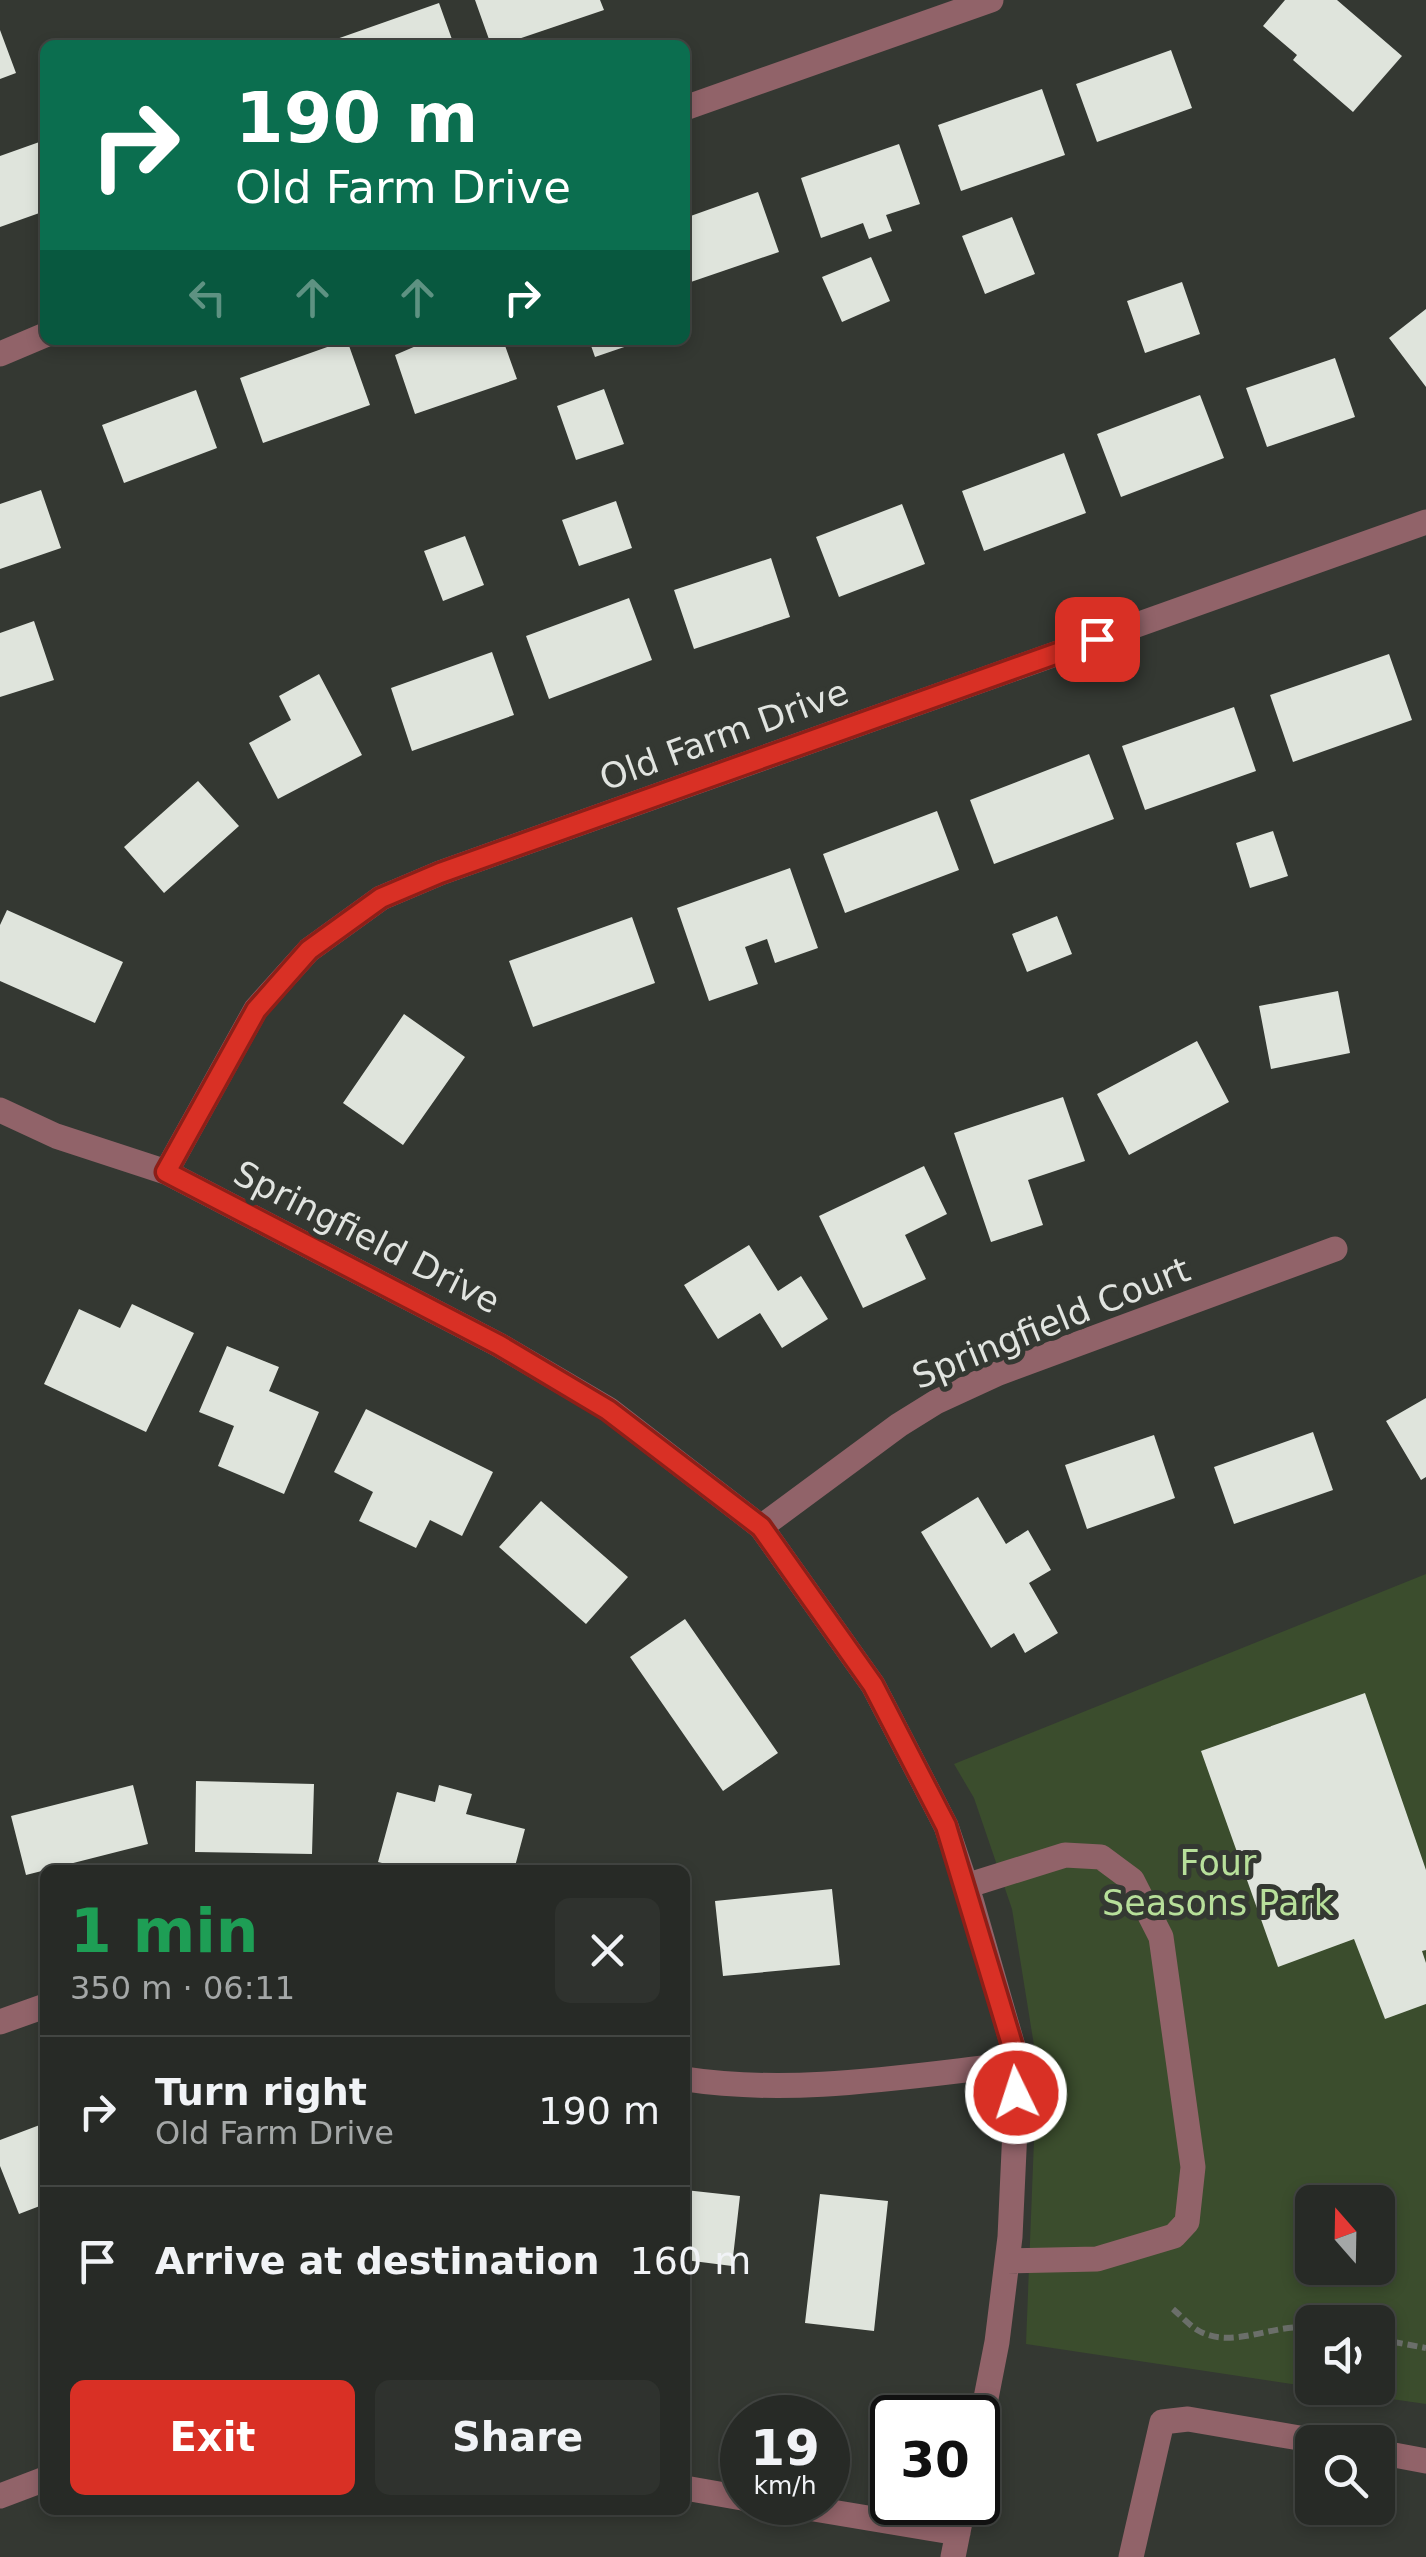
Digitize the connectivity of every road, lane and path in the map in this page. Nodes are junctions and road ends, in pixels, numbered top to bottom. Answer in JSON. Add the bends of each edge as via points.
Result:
{"nodes":[{"id":1,"x":991,"y":0,"type":"edge"},
{"id":2,"x":690,"y":106,"type":"edge"},
{"id":3,"x":40,"y":336,"type":"edge"},
{"id":4,"x":0,"y":354,"type":"edge"},
{"id":5,"x":1426,"y":522,"type":"edge"},
{"id":6,"x":0,"y":1110,"type":"edge"},
{"id":7,"x":166,"y":1172,"type":"junction"},
{"id":8,"x":1335,"y":1249,"type":"dead end"},
{"id":9,"x":761,"y":1527,"type":"junction"},
{"id":10,"x":966,"y":1886,"type":"junction"},
{"id":11,"x":40,"y":2008,"type":"edge"},
{"id":12,"x":0,"y":2022,"type":"edge"},
{"id":13,"x":1018,"y":2064,"type":"junction"},
{"id":14,"x":690,"y":2078,"type":"edge"},
{"id":15,"x":1007,"y":2261,"type":"junction"},
{"id":16,"x":1174,"y":2309,"type":"dead end"},
{"id":17,"x":1295,"y":2329,"type":"edge"},
{"id":18,"x":1395,"y":2342,"type":"edge"},
{"id":19,"x":1426,"y":2348,"type":"edge"},
{"id":20,"x":987,"y":2395,"type":"edge"},
{"id":21,"x":1295,"y":2437,"type":"edge"},
{"id":22,"x":1395,"y":2455,"type":"edge"},
{"id":23,"x":1426,"y":2461,"type":"edge"},
{"id":24,"x":40,"y":2481,"type":"edge"},
{"id":25,"x":690,"y":2489,"type":"edge"},
{"id":26,"x":720,"y":2494,"type":"edge"},
{"id":27,"x":0,"y":2496,"type":"edge"},
{"id":28,"x":850,"y":2520,"type":"edge"},
{"id":29,"x":956,"y":2545,"type":"edge"},
{"id":30,"x":1131,"y":2557,"type":"edge"}],
"edges":[{"from":1,"to":2,"type":"street"},
{"from":3,"to":4,"type":"street"},
{"from":5,"to":7,"type":"street","name":"Old Farm Drive","via":[[381,898],[309,950],[256,1010]]},
{"from":6,"to":7,"type":"street","name":"Springfield Drive"},
{"from":7,"to":9,"type":"street","name":"Springfield Drive","via":[[499,1345],[608,1410]]},
{"from":8,"to":9,"type":"street","name":"Springfield Court","via":[[936,1402]]},
{"from":9,"to":10,"type":"street","name":"Springfield Drive","via":[[873,1685],[946,1826]]},
{"from":10,"to":13,"type":"street","name":"Springfield Drive"},
{"from":10,"to":15,"type":"street","via":[[1065,1855],[1102,1857],[1132,1880],[1161,1938],[1193,2167],[1187,2222],[1174,2236],[1098,2260]]},
{"from":11,"to":12,"type":"street"},
{"from":13,"to":14,"type":"street","via":[[811,2086]]},
{"from":13,"to":15,"type":"street","name":"Springfield Drive"},
{"from":15,"to":20,"type":"street","name":"Springfield Drive"},
{"from":16,"to":17,"type":"path","via":[[1200,2332],[1234,2338]]},
{"from":18,"to":19,"type":"path"},
{"from":21,"to":30,"type":"street","via":[[1188,2418],[1162,2422]]},
{"from":22,"to":23,"type":"street"},
{"from":24,"to":27,"type":"street"},
{"from":25,"to":26,"type":"street"},
{"from":28,"to":29,"type":"street"}]}
